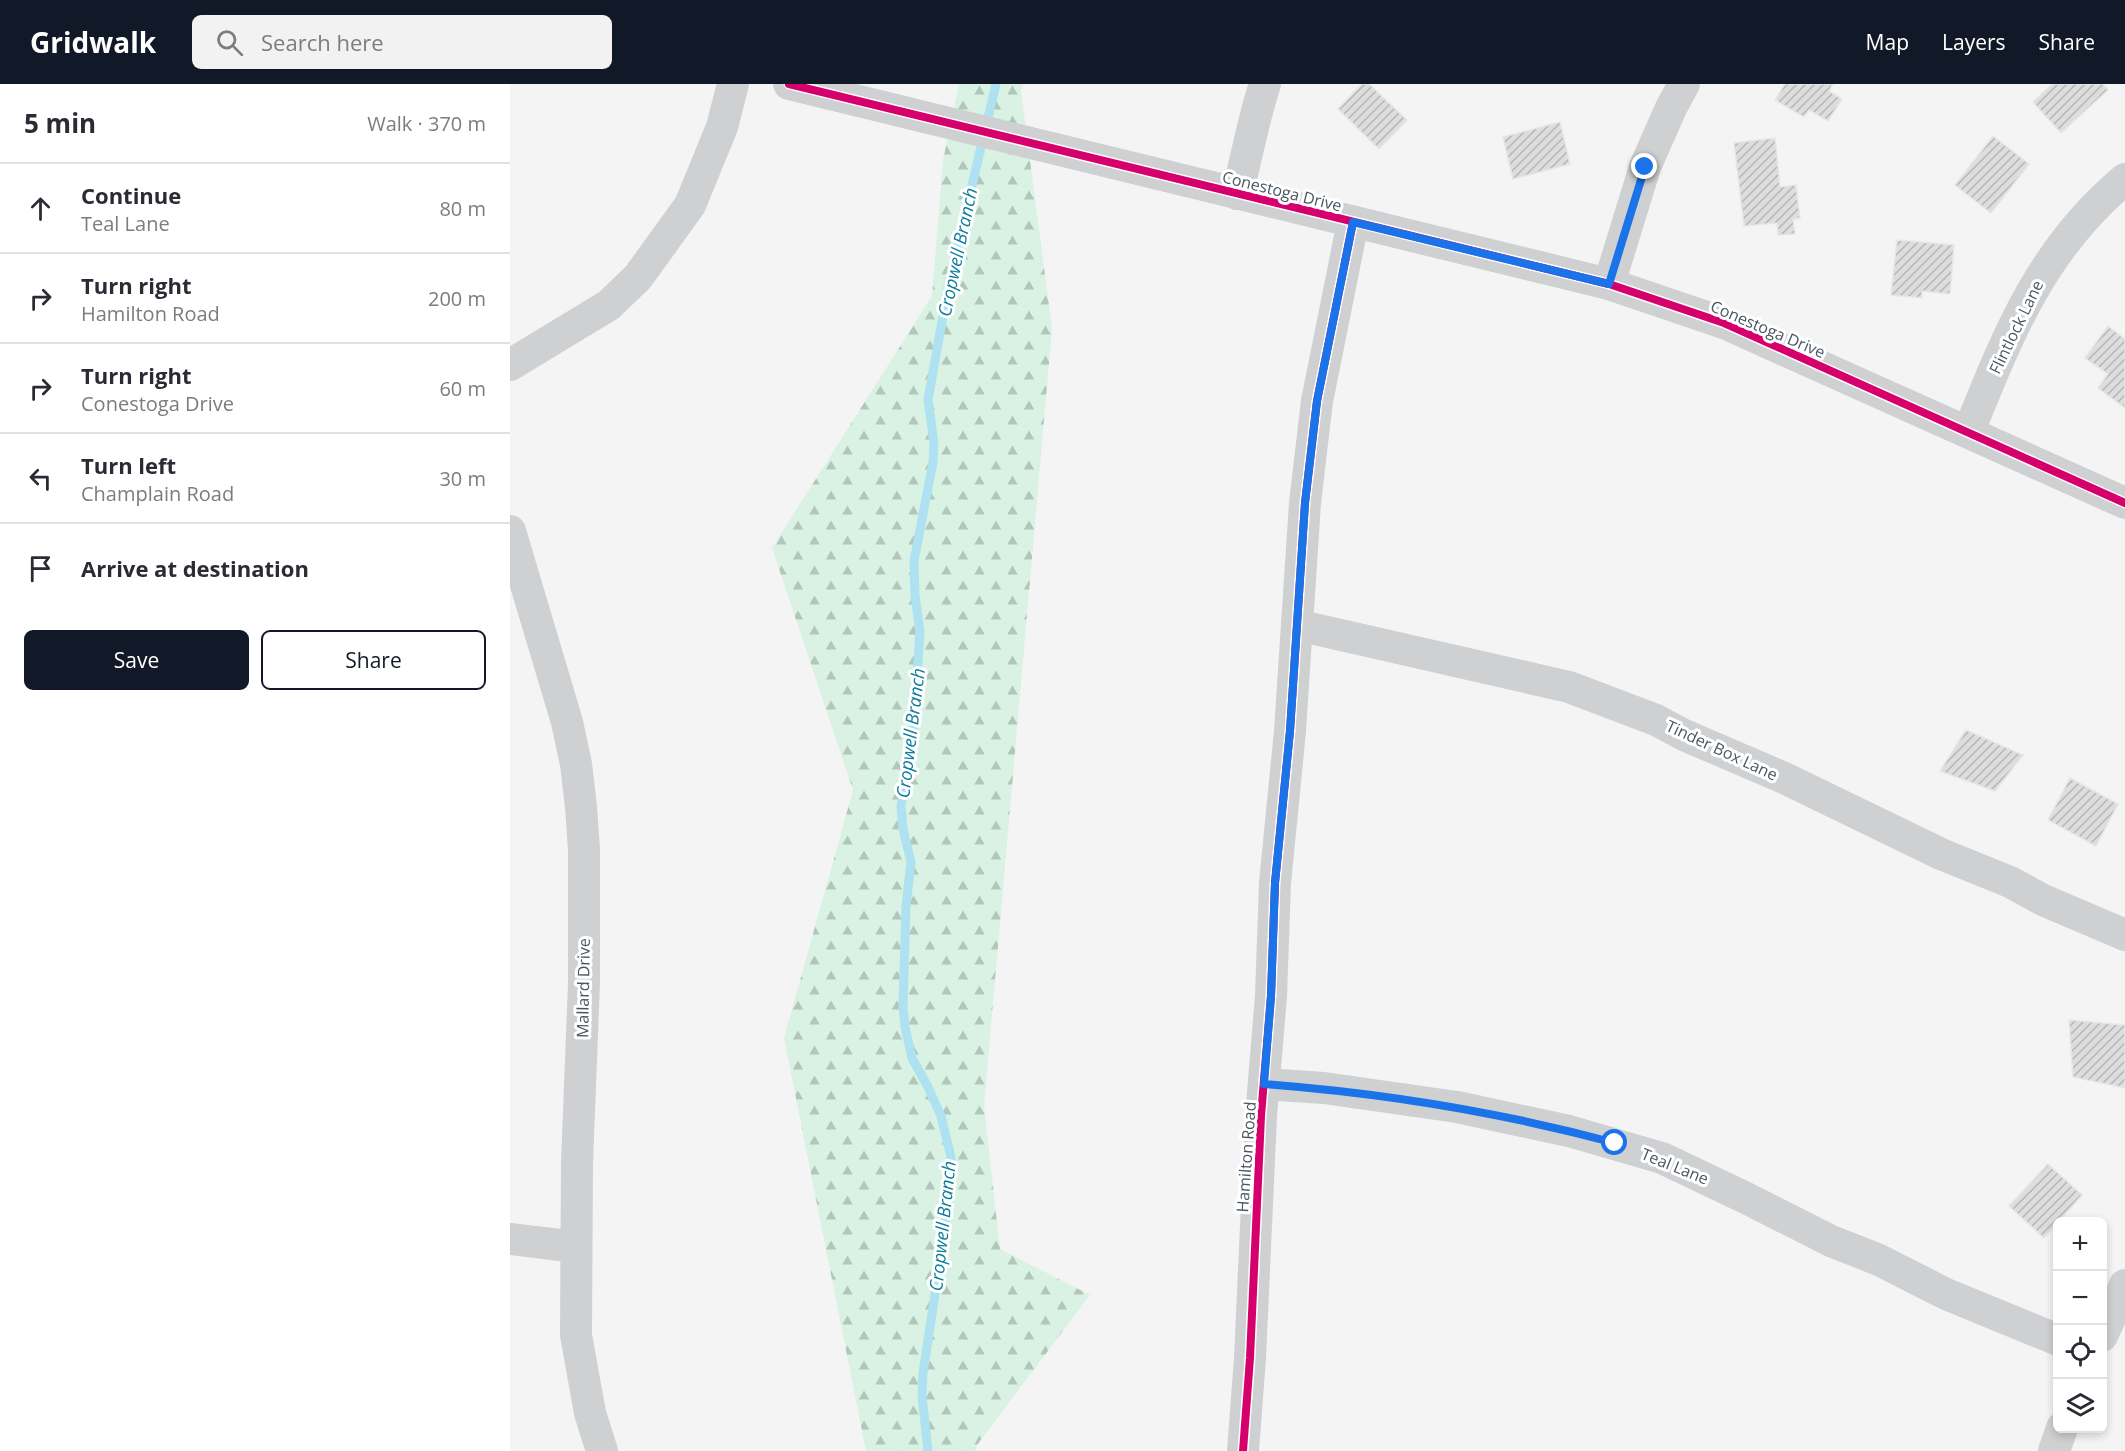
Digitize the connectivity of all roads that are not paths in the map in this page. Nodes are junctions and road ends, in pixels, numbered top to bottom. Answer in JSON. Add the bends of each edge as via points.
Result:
{"nodes":[{"id":1,"x":733,"y":84,"type":"edge"},
{"id":2,"x":789,"y":84,"type":"edge"},
{"id":3,"x":1265,"y":84,"type":"edge"},
{"id":4,"x":1684,"y":84,"type":"edge"},
{"id":5,"x":2125,"y":179,"type":"edge"},
{"id":6,"x":1238,"y":194,"type":"junction"},
{"id":7,"x":1353,"y":222,"type":"junction"},
{"id":8,"x":1609,"y":284,"type":"junction"},
{"id":9,"x":510,"y":365,"type":"edge"},
{"id":10,"x":1969,"y":431,"type":"junction"},
{"id":11,"x":2125,"y":503,"type":"edge"},
{"id":12,"x":510,"y":531,"type":"edge"},
{"id":13,"x":1297,"y":625,"type":"junction"},
{"id":14,"x":2125,"y":935,"type":"edge"},
{"id":15,"x":1264,"y":1084,"type":"junction"},
{"id":16,"x":510,"y":1239,"type":"edge"},
{"id":17,"x":576,"y":1246,"type":"junction"},
{"id":18,"x":2125,"y":1285,"type":"edge"},
{"id":19,"x":2107,"y":1327,"type":"edge"},
{"id":20,"x":2053,"y":1338,"type":"edge"},
{"id":21,"x":2060,"y":1433,"type":"edge"},
{"id":22,"x":602,"y":1451,"type":"edge"},
{"id":23,"x":1243,"y":1451,"type":"edge"},
{"id":24,"x":2054,"y":1451,"type":"edge"}],
"edges":[{"from":1,"to":9,"type":"street","via":[[722,127],[690,205],[638,277],[609,305]]},
{"from":2,"to":6,"type":"street","name":"Conestoga Drive"},
{"from":3,"to":6,"type":"street"},
{"from":4,"to":8,"type":"street","via":[[1645,167]]},
{"from":5,"to":10,"type":"street","name":"Flintlock Lane","via":[[2062,244],[2041,276],[2007,338]]},
{"from":6,"to":7,"type":"street","name":"Conestoga Drive"},
{"from":7,"to":8,"type":"street","name":"Conestoga Drive"},
{"from":7,"to":13,"type":"street","name":"Hamilton Road","via":[[1317,401]]},
{"from":8,"to":10,"type":"street","name":"Conestoga Drive","via":[[1724,322]]},
{"from":10,"to":11,"type":"street","name":"Conestoga Drive"},
{"from":12,"to":17,"type":"street","name":"Mallard Drive","via":[[567,722],[581,807],[584,982]]},
{"from":13,"to":14,"type":"street","name":"Tinder Box Lane","via":[[1569,687],[1656,720],[1932,850]]},
{"from":13,"to":15,"type":"street","name":"Hamilton Road","via":[[1275,883]]},
{"from":15,"to":20,"type":"street","name":"Teal Lane","via":[[1457,1107],[1615,1143],[1672,1163],[1831,1241]]},
{"from":15,"to":23,"type":"street","name":"Hamilton Road"},
{"from":16,"to":17,"type":"street"},
{"from":17,"to":22,"type":"street","name":"Mallard Drive","via":[[576,1335],[590,1413]]},
{"from":18,"to":19,"type":"street"},
{"from":21,"to":24,"type":"street"}]}
